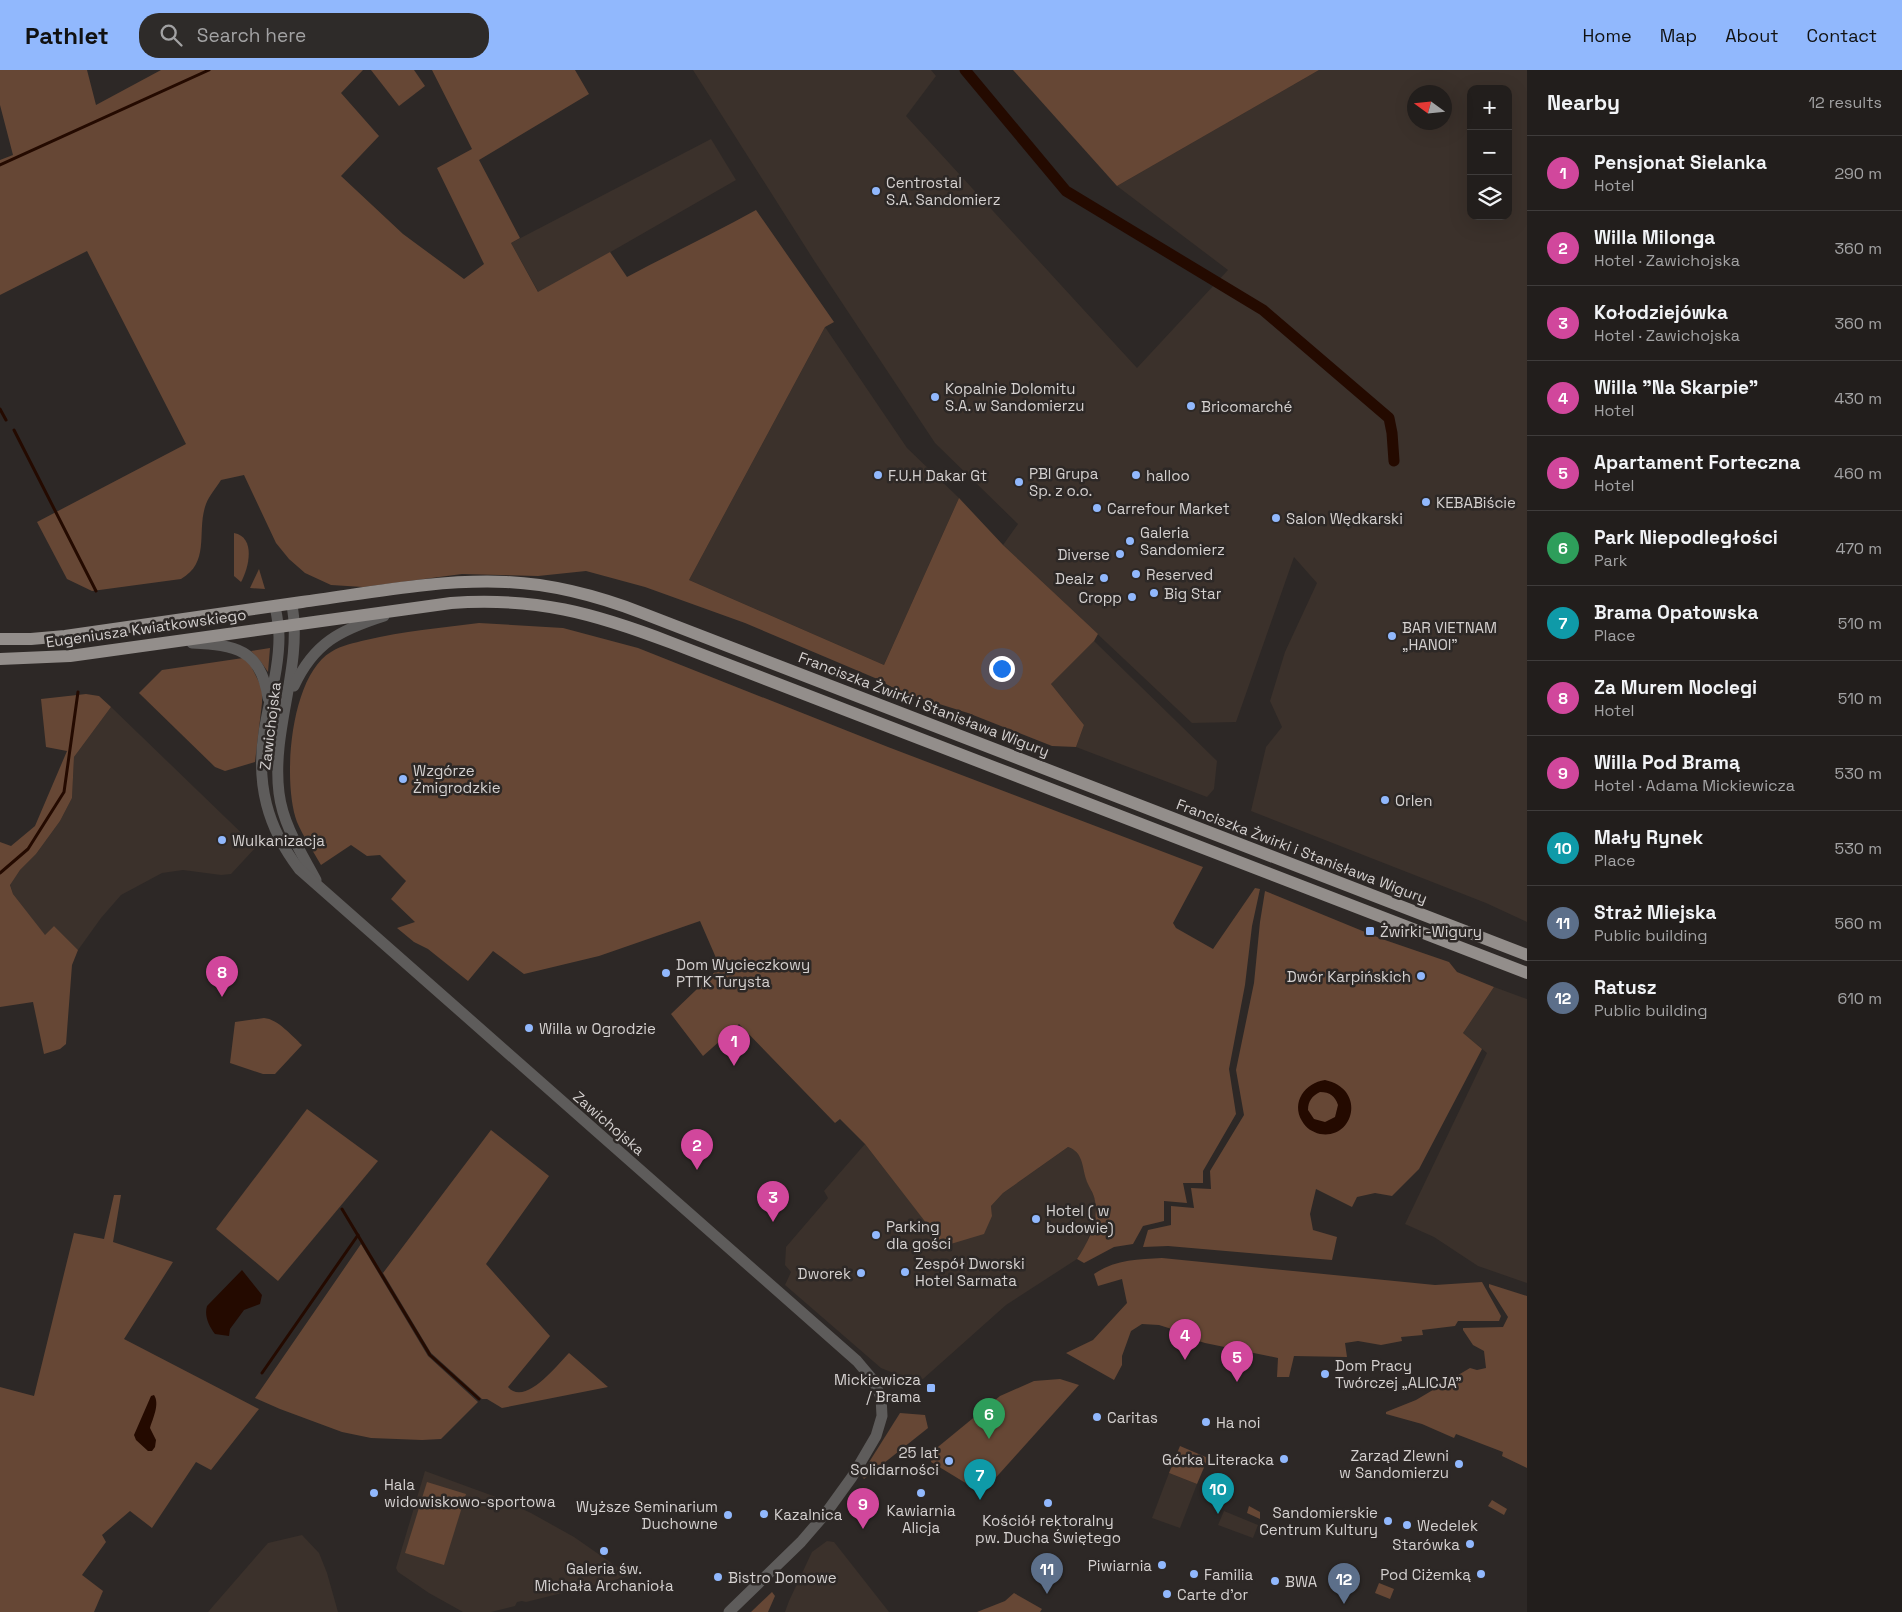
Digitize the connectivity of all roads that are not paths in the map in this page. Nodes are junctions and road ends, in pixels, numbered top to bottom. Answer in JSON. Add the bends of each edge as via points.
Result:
{"nodes":[{"id":1,"x":292,"y":604,"type":"junction"},
{"id":2,"x":275,"y":606,"type":"junction"},
{"id":3,"x":407,"y":608,"type":"junction"},
{"id":4,"x":295,"y":624,"type":"junction"},
{"id":5,"x":279,"y":627,"type":"junction"},
{"id":6,"x":0,"y":639,"type":"edge"},
{"id":7,"x":173,"y":642,"type":"junction"},
{"id":8,"x":0,"y":659,"type":"edge"},
{"id":9,"x":288,"y":699,"type":"junction"},
{"id":10,"x":269,"y":705,"type":"junction"},
{"id":11,"x":317,"y":884,"type":"junction"},
{"id":12,"x":1527,"y":955,"type":"edge"},
{"id":13,"x":1527,"y":974,"type":"edge"},
{"id":14,"x":729,"y":1612,"type":"edge"}],
"edges":[{"from":1,"to":2,"type":"main road","name":"Eugeniusza Kwiatkowskiego"},
{"from":1,"to":4,"type":"street","name":"Zawichojska"},
{"from":1,"to":12,"type":"main road","name":"Franciszka Żwirki i Stanisława Wigury","via":[[416,587],[492,582],[544,586],[603,599]]},
{"from":2,"to":5,"type":"street","name":"Zawichojska"},
{"from":2,"to":6,"type":"main road","name":"Eugeniusza Kwiatkowskiego","via":[[65,636]]},
{"from":3,"to":4,"type":"main road"},
{"from":3,"to":9,"type":"street","via":[[333,637],[304,665]]},
{"from":3,"to":13,"type":"main road","via":[[471,602],[522,603],[572,610],[613,621]]},
{"from":4,"to":5,"type":"main road","name":"Eugeniusza Kwiatkowskiego"},
{"from":4,"to":9,"type":"street","name":"Zawichojska"},
{"from":5,"to":7,"type":"main road","name":"Eugeniusza Kwiatkowskiego"},
{"from":5,"to":10,"type":"street","name":"Zawichojska"},
{"from":7,"to":8,"type":"main road","name":"Eugeniusza Kwiatkowskiego","via":[[62,657]]},
{"from":7,"to":10,"type":"street","name":"Zawichojska","via":[[218,644],[245,653],[262,673]]},
{"from":9,"to":11,"type":"street","name":"Zawichojska","via":[[279,764],[280,795],[287,824]]},
{"from":10,"to":11,"type":"street","name":"Zawichojska","via":[[262,764],[268,814],[286,852]]},
{"from":11,"to":14,"type":"street","name":"Zawichojska","via":[[857,1361],[877,1388],[882,1405],[880,1426],[843,1491],[801,1542]]}]}
